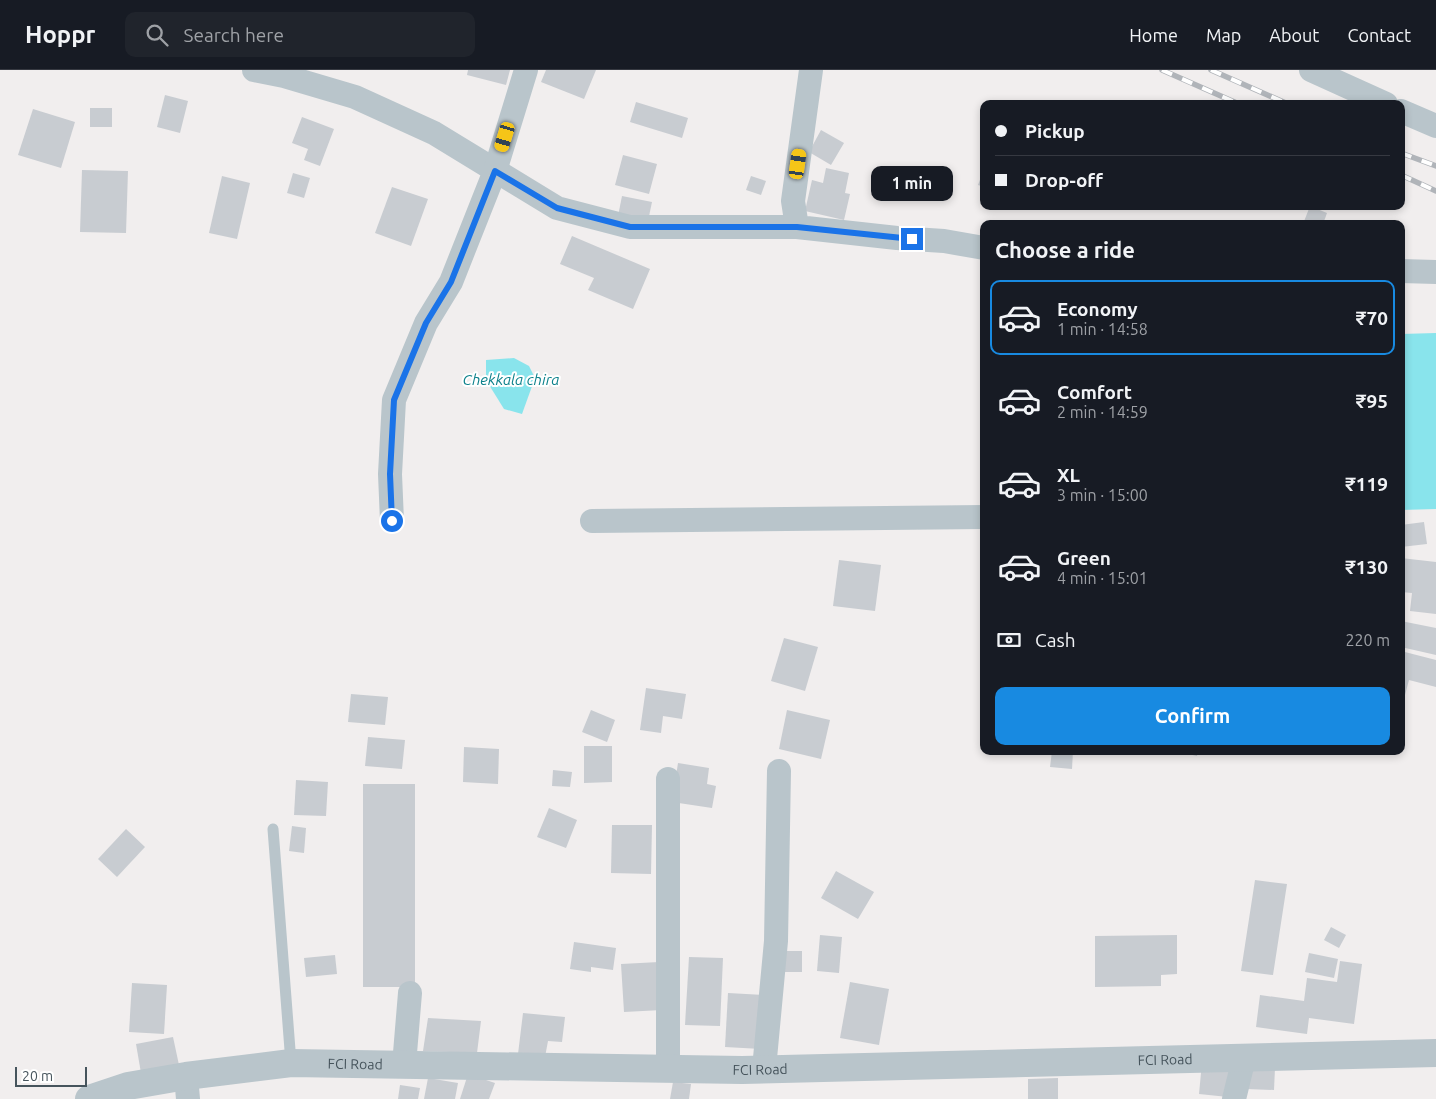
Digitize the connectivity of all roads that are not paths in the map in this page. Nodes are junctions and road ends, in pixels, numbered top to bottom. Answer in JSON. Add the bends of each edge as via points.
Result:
{"nodes":[{"id":1,"x":254,"y":70,"type":"edge"},
{"id":2,"x":526,"y":70,"type":"edge"},
{"id":3,"x":811,"y":70,"type":"edge"},
{"id":4,"x":1311,"y":70,"type":"edge"},
{"id":5,"x":1377,"y":100,"type":"edge"},
{"id":6,"x":1405,"y":112,"type":"edge"},
{"id":7,"x":1436,"y":126,"type":"edge"},
{"id":8,"x":495,"y":171,"type":"junction"},
{"id":9,"x":797,"y":227,"type":"junction"},
{"id":10,"x":980,"y":247,"type":"edge"},
{"id":11,"x":1405,"y":271,"type":"edge"},
{"id":12,"x":1436,"y":272,"type":"edge"},
{"id":13,"x":980,"y":518,"type":"edge"},
{"id":14,"x":392,"y":521,"type":"dead end"},
{"id":15,"x":592,"y":521,"type":"dead end"},
{"id":16,"x":779,"y":771,"type":"dead end"},
{"id":17,"x":668,"y":779,"type":"dead end"},
{"id":18,"x":273,"y":829,"type":"dead end"},
{"id":19,"x":410,"y":993,"type":"dead end"},
{"id":20,"x":1436,"y":1053,"type":"edge"},
{"id":21,"x":1244,"y":1058,"type":"junction"},
{"id":22,"x":291,"y":1063,"type":"junction"},
{"id":23,"x":404,"y":1065,"type":"junction"},
{"id":24,"x":668,"y":1068,"type":"junction"},
{"id":25,"x":764,"y":1069,"type":"junction"},
{"id":26,"x":187,"y":1087,"type":"edge"},
{"id":27,"x":89,"y":1099,"type":"edge"},
{"id":28,"x":1234,"y":1099,"type":"edge"}],
"edges":[{"from":1,"to":8,"type":"street","via":[[355,97],[434,133]]},
{"from":2,"to":8,"type":"street"},
{"from":3,"to":9,"type":"street","via":[[793,201]]},
{"from":4,"to":5,"type":"street"},
{"from":6,"to":7,"type":"street"},
{"from":8,"to":9,"type":"street","via":[[557,208],[630,227]]},
{"from":8,"to":14,"type":"street","via":[[451,282],[426,323],[394,400],[390,474]]},
{"from":9,"to":10,"type":"street"},
{"from":11,"to":12,"type":"street"},
{"from":13,"to":15,"type":"street"},
{"from":16,"to":25,"type":"street","via":[[776,941]]},
{"from":17,"to":24,"type":"street"},
{"from":18,"to":22,"type":"lane"},
{"from":19,"to":23,"type":"street"},
{"from":20,"to":21,"type":"street","name":"FCI Road"},
{"from":21,"to":25,"type":"street","name":"FCI Road"},
{"from":21,"to":28,"type":"street"},
{"from":22,"to":23,"type":"street","name":"FCI Road"},
{"from":22,"to":26,"type":"street","name":"FCI Road"},
{"from":23,"to":24,"type":"street","name":"FCI Road"},
{"from":24,"to":25,"type":"street","name":"FCI Road"},
{"from":26,"to":27,"type":"street","name":"FCI Road","via":[[128,1086]]}]}
